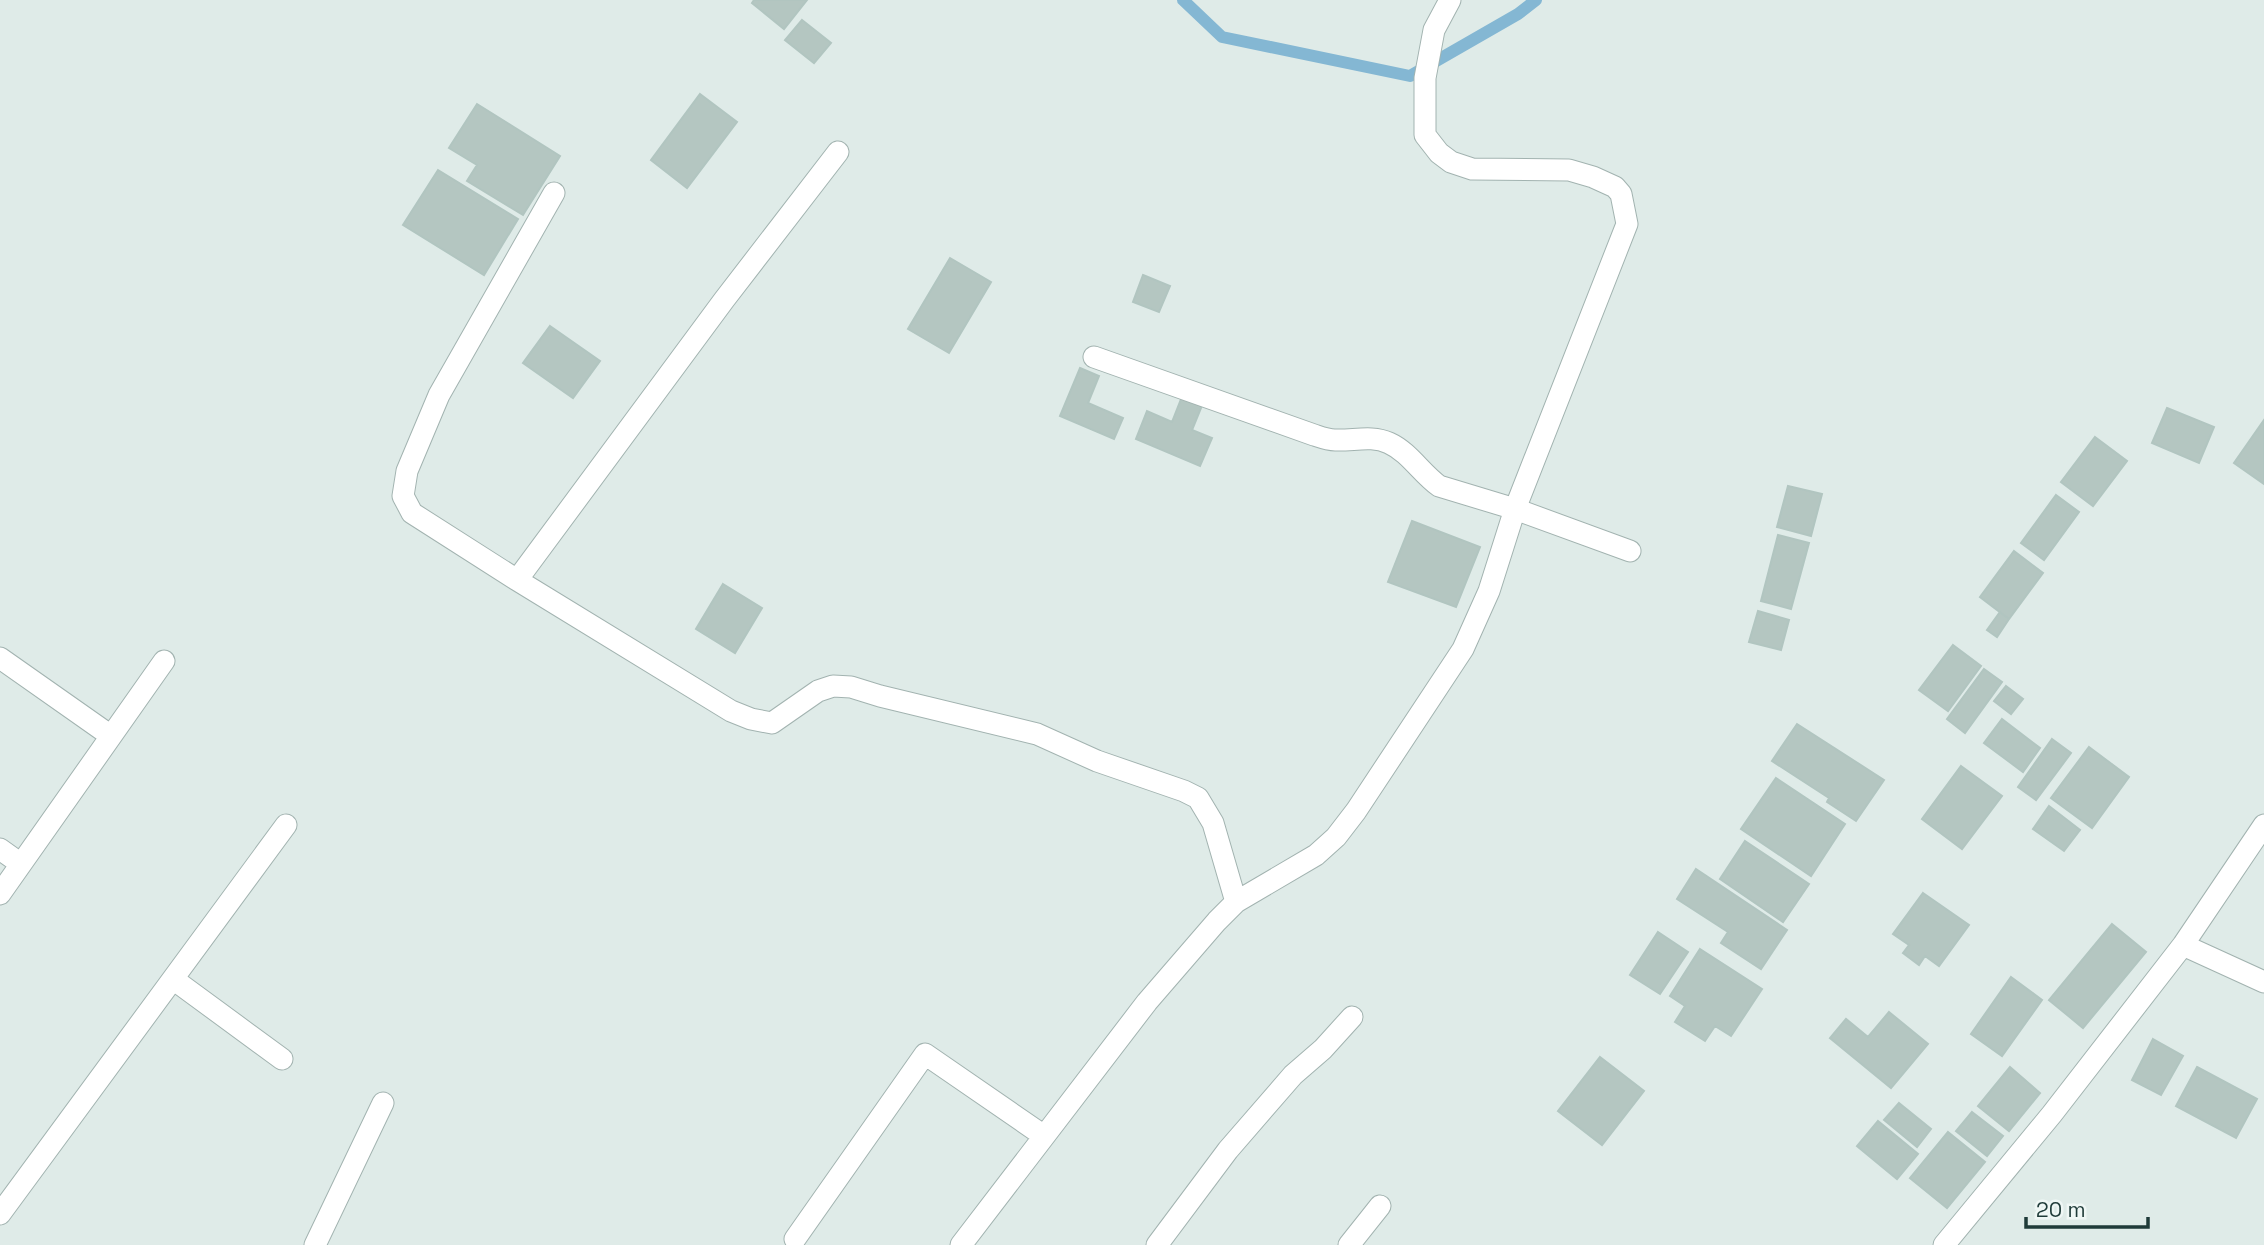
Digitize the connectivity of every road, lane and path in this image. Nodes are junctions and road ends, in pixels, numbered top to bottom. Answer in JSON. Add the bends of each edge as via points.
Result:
{"nodes":[{"id":1,"x":1450,"y":0,"type":"edge"},
{"id":2,"x":838,"y":152,"type":"dead end"},
{"id":3,"x":554,"y":193,"type":"dead end"},
{"id":4,"x":1094,"y":357,"type":"dead end"},
{"id":5,"x":1515,"y":509,"type":"junction"},
{"id":6,"x":1630,"y":551,"type":"dead end"},
{"id":7,"x":517,"y":580,"type":"junction"},
{"id":8,"x":0,"y":658,"type":"edge"},
{"id":9,"x":164,"y":661,"type":"dead end"},
{"id":10,"x":111,"y":736,"type":"junction"},
{"id":11,"x":286,"y":825,"type":"dead end"},
{"id":12,"x":2264,"y":825,"type":"edge"},
{"id":13,"x":0,"y":849,"type":"edge"},
{"id":14,"x":21,"y":864,"type":"junction"},
{"id":15,"x":0,"y":894,"type":"edge"},
{"id":16,"x":1236,"y":902,"type":"junction"},
{"id":17,"x":2183,"y":946,"type":"junction"},
{"id":18,"x":173,"y":979,"type":"junction"},
{"id":19,"x":2264,"y":982,"type":"edge"},
{"id":20,"x":1352,"y":1017,"type":"dead end"},
{"id":21,"x":282,"y":1059,"type":"dead end"},
{"id":22,"x":383,"y":1103,"type":"dead end"},
{"id":23,"x":1044,"y":1136,"type":"junction"},
{"id":24,"x":1380,"y":1206,"type":"dead end"},
{"id":25,"x":0,"y":1214,"type":"edge"},
{"id":26,"x":795,"y":1239,"type":"dead end"},
{"id":27,"x":315,"y":1245,"type":"edge"},
{"id":28,"x":961,"y":1245,"type":"edge"},
{"id":29,"x":1157,"y":1245,"type":"edge"},
{"id":30,"x":1349,"y":1245,"type":"edge"},
{"id":31,"x":1944,"y":1245,"type":"edge"}],
"edges":[{"from":1,"to":5,"type":"street","via":[[1434,30],[1425,78],[1425,135],[1439,153],[1472,169],[1569,170],[1593,177],[1621,194],[1627,224]]},
{"from":2,"to":7,"type":"street"},
{"from":3,"to":7,"type":"street","via":[[439,395],[403,486],[412,513]]},
{"from":4,"to":5,"type":"street","via":[[1314,435],[1388,442],[1439,485]]},
{"from":5,"to":6,"type":"street"},
{"from":5,"to":16,"type":"street","via":[[1489,592],[1463,649],[1356,811],[1317,855]]},
{"from":7,"to":16,"type":"street","via":[[751,719],[772,723],[818,691],[851,687],[1037,734],[1184,791],[1198,798],[1213,822]]},
{"from":8,"to":10,"type":"street"},
{"from":9,"to":10,"type":"street"},
{"from":10,"to":14,"type":"street"},
{"from":11,"to":18,"type":"street"},
{"from":12,"to":17,"type":"street"},
{"from":13,"to":14,"type":"street"},
{"from":14,"to":15,"type":"street"},
{"from":16,"to":23,"type":"street","via":[[1147,1002]]},
{"from":17,"to":19,"type":"street"},
{"from":17,"to":31,"type":"street"},
{"from":18,"to":21,"type":"street"},
{"from":18,"to":25,"type":"street"},
{"from":20,"to":29,"type":"street","via":[[1228,1150]]},
{"from":22,"to":27,"type":"street"},
{"from":23,"to":26,"type":"street","via":[[925,1054]]},
{"from":23,"to":28,"type":"street"},
{"from":24,"to":30,"type":"street"}]}
